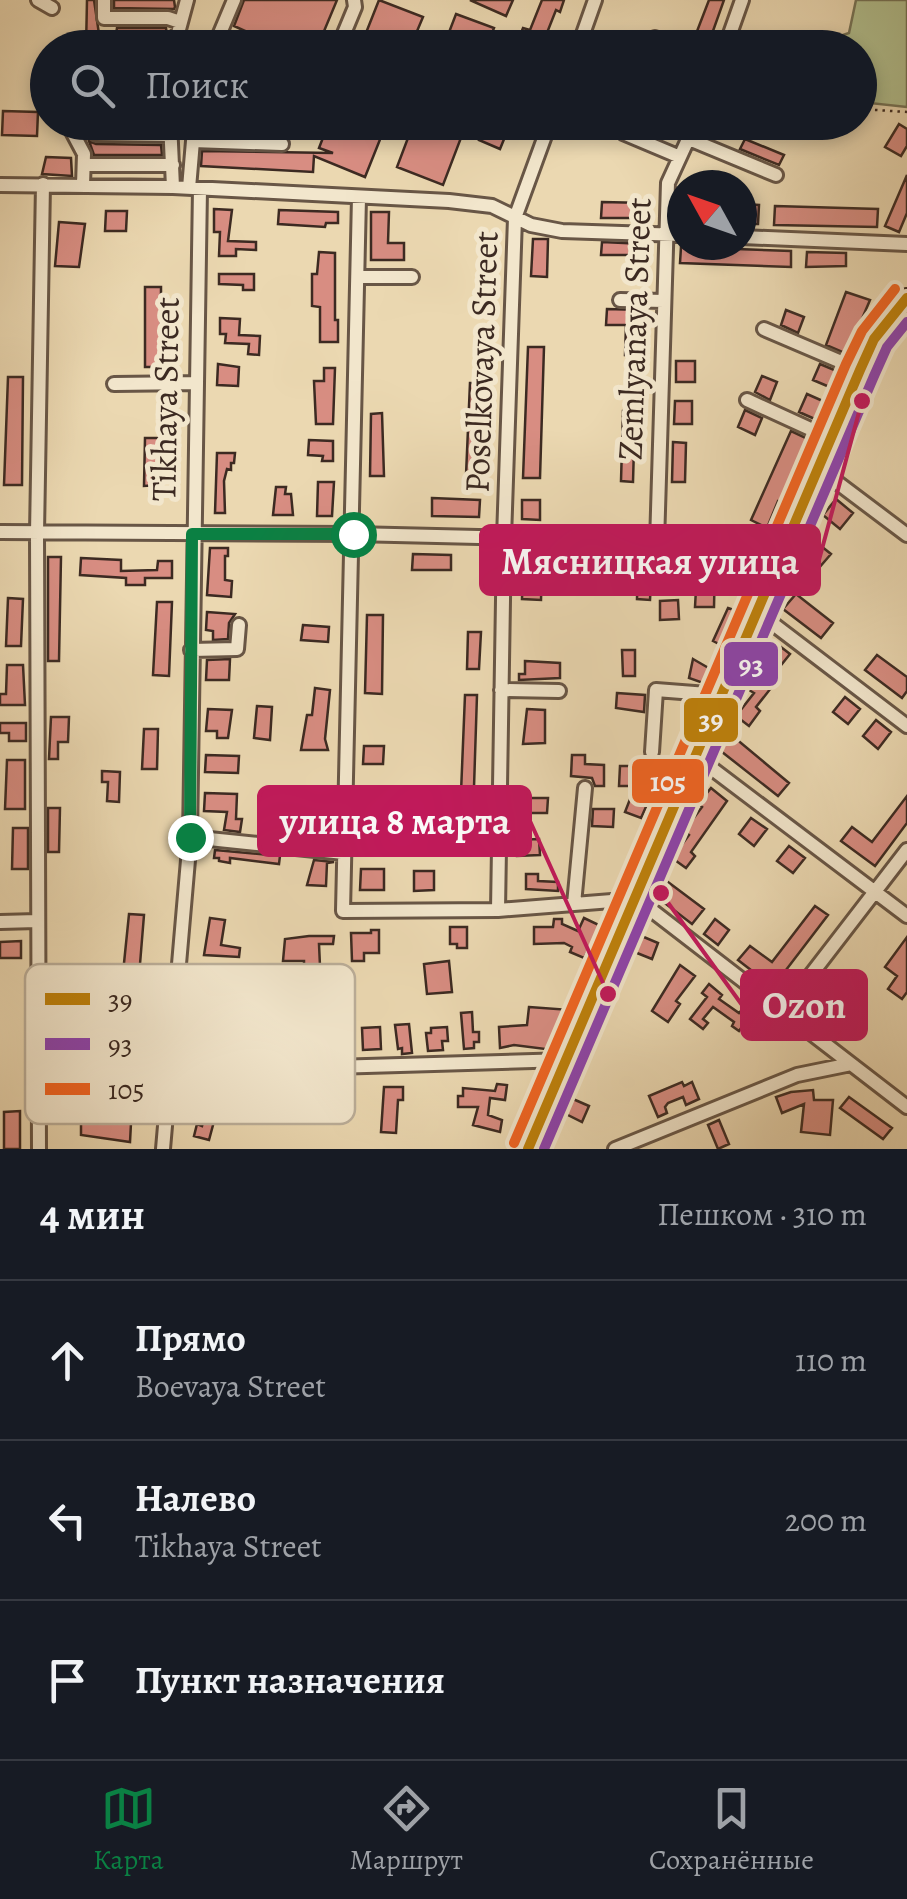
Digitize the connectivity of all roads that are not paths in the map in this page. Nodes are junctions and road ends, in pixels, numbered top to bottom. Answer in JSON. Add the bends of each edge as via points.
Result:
{"nodes":[{"id":1,"x":38,"y":0,"type":"edge"},
{"id":2,"x":104,"y":0,"type":"edge"},
{"id":3,"x":187,"y":0,"type":"edge"},
{"id":4,"x":234,"y":0,"type":"edge"},
{"id":5,"x":354,"y":0,"type":"edge"},
{"id":6,"x":595,"y":0,"type":"edge"},
{"id":7,"x":742,"y":0,"type":"edge"},
{"id":8,"x":52,"y":8,"type":"dead end"},
{"id":9,"x":180,"y":22,"type":"junction"},
{"id":10,"x":178,"y":30,"type":"edge"},
{"id":11,"x":221,"y":30,"type":"edge"},
{"id":12,"x":345,"y":30,"type":"edge"},
{"id":13,"x":584,"y":30,"type":"edge"},
{"id":14,"x":731,"y":30,"type":"edge"},
{"id":15,"x":78,"y":140,"type":"edge"},
{"id":16,"x":172,"y":140,"type":"edge"},
{"id":17,"x":543,"y":140,"type":"edge"},
{"id":18,"x":639,"y":140,"type":"edge"},
{"id":19,"x":688,"y":140,"type":"edge"},
{"id":20,"x":694,"y":140,"type":"edge"},
{"id":21,"x":282,"y":144,"type":"dead end"},
{"id":22,"x":680,"y":158,"type":"junction"},
{"id":23,"x":84,"y":165,"type":"junction"},
{"id":24,"x":173,"y":165,"type":"junction"},
{"id":25,"x":776,"y":174,"type":"dead end"},
{"id":26,"x":43,"y":184,"type":"junction"},
{"id":27,"x":0,"y":185,"type":"edge"},
{"id":28,"x":83,"y":186,"type":"junction"},
{"id":29,"x":173,"y":187,"type":"junction"},
{"id":30,"x":195,"y":189,"type":"junction"},
{"id":31,"x":359,"y":198,"type":"junction"},
{"id":32,"x":515,"y":218,"type":"junction"},
{"id":33,"x":666,"y":234,"type":"junction"},
{"id":34,"x":757,"y":238,"type":"edge"},
{"id":35,"x":907,"y":244,"type":"edge"},
{"id":36,"x":358,"y":277,"type":"junction"},
{"id":37,"x":412,"y":277,"type":"dead end"},
{"id":38,"x":907,"y":298,"type":"edge"},
{"id":39,"x":620,"y":300,"type":"dead end"},
{"id":40,"x":664,"y":301,"type":"junction"},
{"id":41,"x":764,"y":329,"type":"dead end"},
{"id":42,"x":860,"y":370,"type":"junction"},
{"id":43,"x":196,"y":383,"type":"junction"},
{"id":44,"x":114,"y":384,"type":"dead end"},
{"id":45,"x":747,"y":400,"type":"dead end"},
{"id":46,"x":830,"y":438,"type":"junction"},
{"id":47,"x":818,"y":468,"type":"junction"},
{"id":48,"x":0,"y":532,"type":"edge"},
{"id":49,"x":37,"y":533,"type":"junction"},
{"id":50,"x":192,"y":534,"type":"junction"},
{"id":51,"x":353,"y":534,"type":"junction"},
{"id":52,"x":907,"y":535,"type":"edge"},
{"id":53,"x":504,"y":538,"type":"junction"},
{"id":54,"x":657,"y":543,"type":"junction"},
{"id":55,"x":785,"y":544,"type":"junction"},
{"id":56,"x":756,"y":611,"type":"junction"},
{"id":57,"x":239,"y":625,"type":"dead end"},
{"id":58,"x":191,"y":650,"type":"junction"},
{"id":59,"x":502,"y":690,"type":"junction"},
{"id":60,"x":559,"y":691,"type":"dead end"},
{"id":61,"x":720,"y":695,"type":"junction"},
{"id":62,"x":907,"y":726,"type":"edge"},
{"id":63,"x":652,"y":752,"type":"dead end"},
{"id":64,"x":694,"y":754,"type":"junction"},
{"id":65,"x":584,"y":788,"type":"dead end"},
{"id":66,"x":190,"y":837,"type":"junction"},
{"id":67,"x":907,"y":850,"type":"edge"},
{"id":68,"x":344,"y":853,"type":"junction"},
{"id":69,"x":875,"y":892,"type":"junction"},
{"id":70,"x":637,"y":900,"type":"junction"},
{"id":71,"x":574,"y":904,"type":"junction"},
{"id":72,"x":498,"y":910,"type":"junction"},
{"id":73,"x":907,"y":916,"type":"edge"},
{"id":74,"x":38,"y":921,"type":"junction"},
{"id":75,"x":0,"y":922,"type":"edge"},
{"id":76,"x":38,"y":964,"type":"edge"},
{"id":77,"x":179,"y":964,"type":"edge"},
{"id":78,"x":783,"y":1012,"type":"junction"},
{"id":79,"x":566,"y":1060,"type":"junction"},
{"id":80,"x":852,"y":1064,"type":"junction"},
{"id":81,"x":355,"y":1066,"type":"edge"},
{"id":82,"x":907,"y":1107,"type":"edge"},
{"id":83,"x":39,"y":1124,"type":"edge"},
{"id":84,"x":165,"y":1124,"type":"edge"},
{"id":85,"x":39,"y":1149,"type":"edge"},
{"id":86,"x":164,"y":1149,"type":"edge"},
{"id":87,"x":528,"y":1149,"type":"edge"},
{"id":88,"x":615,"y":1149,"type":"edge"}],
"edges":[{"from":1,"to":8,"type":"street"},
{"from":2,"to":9,"type":"street","via":[[104,18]]},
{"from":3,"to":9,"type":"street"},
{"from":4,"to":11,"type":"street"},
{"from":5,"to":12,"type":"street"},
{"from":6,"to":13,"type":"street"},
{"from":7,"to":14,"type":"street"},
{"from":9,"to":10,"type":"street"},
{"from":15,"to":23,"type":"street"},
{"from":16,"to":24,"type":"street"},
{"from":17,"to":32,"type":"street","name":"Poselkovaya Street"},
{"from":18,"to":22,"type":"street"},
{"from":19,"to":22,"type":"street","name":"Zemlyanaya Street"},
{"from":20,"to":25,"type":"street"},
{"from":21,"to":30,"type":"street","name":"Tikhaya Street","via":[[193,141]]},
{"from":22,"to":33,"type":"street","name":"Zemlyanaya Street","via":[[668,183]]},
{"from":23,"to":24,"type":"street"},
{"from":23,"to":28,"type":"street"},
{"from":24,"to":29,"type":"street"},
{"from":26,"to":27,"type":"street"},
{"from":26,"to":28,"type":"street"},
{"from":26,"to":49,"type":"street"},
{"from":28,"to":29,"type":"street"},
{"from":29,"to":30,"type":"street"},
{"from":30,"to":31,"type":"street"},
{"from":30,"to":43,"type":"street","name":"Tikhaya Street"},
{"from":31,"to":32,"type":"street","via":[[492,206]]},
{"from":31,"to":36,"type":"street"},
{"from":32,"to":33,"type":"street","via":[[562,231]]},
{"from":32,"to":53,"type":"street","name":"Poselkovaya Street"},
{"from":33,"to":40,"type":"street","name":"Zemlyanaya Street"},
{"from":34,"to":35,"type":"street"},
{"from":36,"to":37,"type":"street"},
{"from":36,"to":51,"type":"street"},
{"from":38,"to":42,"type":"main road","via":[[874,339]]},
{"from":39,"to":40,"type":"street"},
{"from":40,"to":54,"type":"street","name":"Zemlyanaya Street"},
{"from":41,"to":42,"type":"street"},
{"from":42,"to":46,"type":"main road"},
{"from":43,"to":44,"type":"street"},
{"from":43,"to":50,"type":"street","name":"Tikhaya Street"},
{"from":45,"to":46,"type":"street"},
{"from":46,"to":47,"type":"main road"},
{"from":47,"to":52,"type":"street"},
{"from":47,"to":55,"type":"main road"},
{"from":48,"to":49,"type":"street"},
{"from":49,"to":50,"type":"street"},
{"from":49,"to":74,"type":"street"},
{"from":50,"to":51,"type":"street"},
{"from":50,"to":58,"type":"street","name":"Tikhaya Street"},
{"from":51,"to":53,"type":"street"},
{"from":51,"to":68,"type":"street"},
{"from":53,"to":54,"type":"street"},
{"from":53,"to":59,"type":"street","name":"Poselkovaya Street"},
{"from":54,"to":55,"type":"street"},
{"from":55,"to":56,"type":"main road"},
{"from":56,"to":61,"type":"main road"},
{"from":56,"to":62,"type":"street"},
{"from":57,"to":58,"type":"street","via":[[237,650]]},
{"from":58,"to":66,"type":"street","name":"Tikhaya Street"},
{"from":59,"to":60,"type":"street"},
{"from":59,"to":72,"type":"street","name":"Poselkovaya Street"},
{"from":61,"to":63,"type":"street","via":[[656,690]]},
{"from":61,"to":64,"type":"main road"},
{"from":64,"to":69,"type":"street"},
{"from":64,"to":70,"type":"main road"},
{"from":65,"to":71,"type":"street"},
{"from":66,"to":68,"type":"street"},
{"from":66,"to":77,"type":"street","name":"Tikhaya Street"},
{"from":67,"to":69,"type":"street"},
{"from":68,"to":72,"type":"street","via":[[343,910]]},
{"from":69,"to":73,"type":"street"},
{"from":69,"to":78,"type":"street"},
{"from":70,"to":71,"type":"street"},
{"from":70,"to":78,"type":"street"},
{"from":70,"to":79,"type":"main road"},
{"from":71,"to":72,"type":"street"},
{"from":74,"to":75,"type":"street"},
{"from":74,"to":76,"type":"street"},
{"from":78,"to":80,"type":"street"},
{"from":79,"to":81,"type":"street"},
{"from":79,"to":87,"type":"main road"},
{"from":80,"to":82,"type":"street"},
{"from":80,"to":88,"type":"street","via":[[797,1075]]},
{"from":83,"to":85,"type":"street"},
{"from":84,"to":86,"type":"street","name":"Tikhaya Street"}]}
